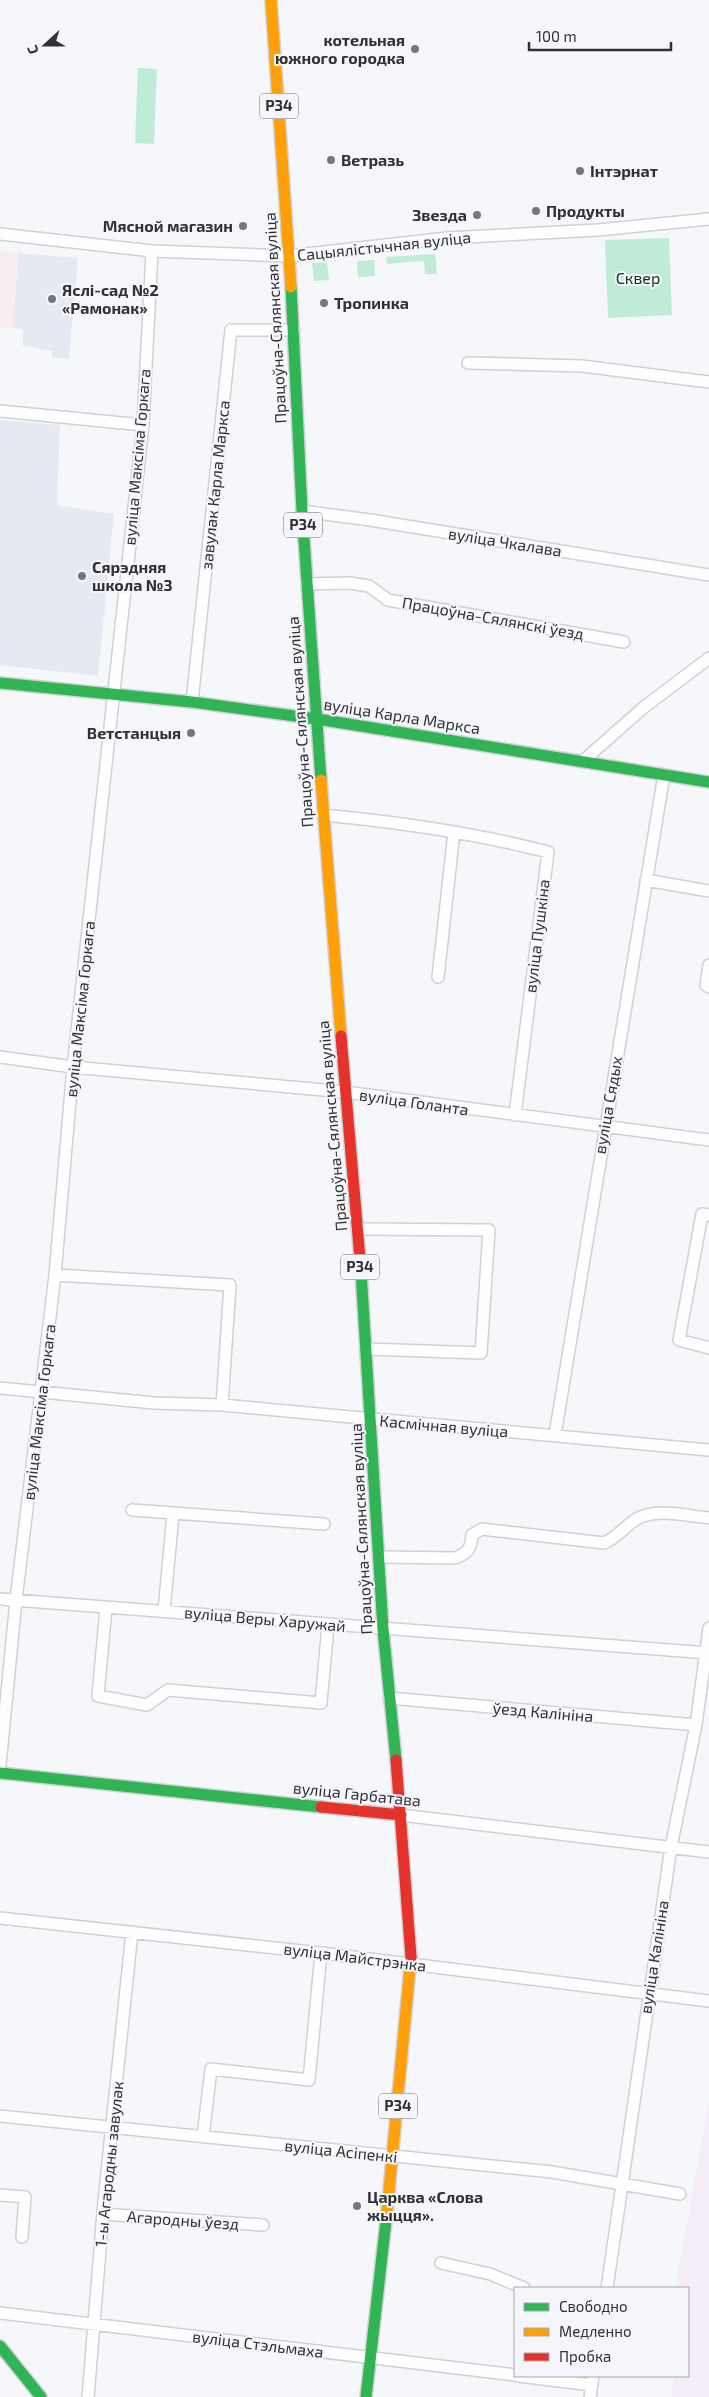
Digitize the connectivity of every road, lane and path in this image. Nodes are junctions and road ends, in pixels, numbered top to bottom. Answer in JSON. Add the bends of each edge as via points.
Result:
{"nodes":[{"id":1,"x":272,"y":0,"type":"edge"},
{"id":2,"x":709,"y":219,"type":"edge"},
{"id":3,"x":0,"y":234,"type":"edge"},
{"id":4,"x":152,"y":251,"type":"junction"},
{"id":5,"x":289,"y":256,"type":"junction"},
{"id":6,"x":294,"y":330,"type":"junction"},
{"id":7,"x":468,"y":363,"type":"dead end"},
{"id":8,"x":709,"y":382,"type":"edge"},
{"id":9,"x":0,"y":411,"type":"edge"},
{"id":10,"x":143,"y":425,"type":"junction"},
{"id":11,"x":302,"y":511,"type":"junction"},
{"id":12,"x":709,"y":575,"type":"edge"},
{"id":13,"x":307,"y":584,"type":"junction"},
{"id":14,"x":624,"y":642,"type":"dead end"},
{"id":15,"x":709,"y":658,"type":"edge"},
{"id":16,"x":0,"y":683,"type":"edge"},
{"id":17,"x":114,"y":695,"type":"junction"},
{"id":18,"x":192,"y":702,"type":"junction"},
{"id":19,"x":318,"y":719,"type":"junction"},
{"id":20,"x":583,"y":761,"type":"junction"},
{"id":21,"x":664,"y":776,"type":"junction"},
{"id":22,"x":709,"y":782,"type":"edge"},
{"id":23,"x":322,"y":815,"type":"junction"},
{"id":24,"x":454,"y":832,"type":"junction"},
{"id":25,"x":646,"y":880,"type":"junction"},
{"id":26,"x":709,"y":891,"type":"edge"},
{"id":27,"x":709,"y":965,"type":"edge"},
{"id":28,"x":438,"y":977,"type":"dead end"},
{"id":29,"x":709,"y":988,"type":"edge"},
{"id":30,"x":0,"y":1057,"type":"edge"},
{"id":31,"x":73,"y":1067,"type":"junction"},
{"id":32,"x":345,"y":1092,"type":"junction"},
{"id":33,"x":515,"y":1115,"type":"junction"},
{"id":34,"x":604,"y":1128,"type":"junction"},
{"id":35,"x":709,"y":1140,"type":"edge"},
{"id":36,"x":709,"y":1215,"type":"edge"},
{"id":37,"x":357,"y":1229,"type":"junction"},
{"id":38,"x":55,"y":1275,"type":"junction"},
{"id":39,"x":709,"y":1348,"type":"edge"},
{"id":40,"x":368,"y":1349,"type":"junction"},
{"id":41,"x":0,"y":1388,"type":"edge"},
{"id":42,"x":41,"y":1392,"type":"junction"},
{"id":43,"x":222,"y":1405,"type":"junction"},
{"id":44,"x":371,"y":1420,"type":"junction"},
{"id":45,"x":555,"y":1435,"type":"junction"},
{"id":46,"x":709,"y":1450,"type":"edge"},
{"id":47,"x":132,"y":1510,"type":"dead end"},
{"id":48,"x":172,"y":1514,"type":"junction"},
{"id":49,"x":709,"y":1518,"type":"edge"},
{"id":50,"x":324,"y":1524,"type":"dead end"},
{"id":51,"x":379,"y":1557,"type":"junction"},
{"id":52,"x":0,"y":1599,"type":"edge"},
{"id":53,"x":16,"y":1600,"type":"junction"},
{"id":54,"x":106,"y":1608,"type":"junction"},
{"id":55,"x":164,"y":1611,"type":"junction"},
{"id":56,"x":328,"y":1625,"type":"junction"},
{"id":57,"x":709,"y":1628,"type":"edge"},
{"id":58,"x":383,"y":1629,"type":"junction"},
{"id":59,"x":708,"y":1652,"type":"edge"},
{"id":60,"x":389,"y":1698,"type":"junction"},
{"id":61,"x":696,"y":1725,"type":"junction"},
{"id":62,"x":0,"y":1765,"type":"edge"},
{"id":63,"x":0,"y":1773,"type":"edge"},
{"id":64,"x":401,"y":1815,"type":"junction"},
{"id":65,"x":671,"y":1847,"type":"junction"},
{"id":66,"x":709,"y":1852,"type":"edge"},
{"id":67,"x":0,"y":1918,"type":"edge"},
{"id":68,"x":132,"y":1932,"type":"junction"},
{"id":69,"x":321,"y":1953,"type":"junction"},
{"id":70,"x":412,"y":1964,"type":"junction"},
{"id":71,"x":648,"y":1994,"type":"junction"},
{"id":72,"x":709,"y":2001,"type":"edge"},
{"id":73,"x":0,"y":2116,"type":"edge"},
{"id":74,"x":112,"y":2127,"type":"junction"},
{"id":75,"x":203,"y":2137,"type":"junction"},
{"id":76,"x":393,"y":2157,"type":"junction"},
{"id":77,"x":620,"y":2184,"type":"junction"},
{"id":78,"x":0,"y":2194,"type":"edge"},
{"id":79,"x":680,"y":2194,"type":"dead end"},
{"id":80,"x":103,"y":2214,"type":"junction"},
{"id":81,"x":262,"y":2226,"type":"dead end"},
{"id":82,"x":22,"y":2237,"type":"dead end"},
{"id":83,"x":440,"y":2263,"type":"dead end"},
{"id":84,"x":522,"y":2287,"type":"edge"},
{"id":85,"x":607,"y":2287,"type":"edge"},
{"id":86,"x":0,"y":2313,"type":"edge"},
{"id":87,"x":95,"y":2325,"type":"junction"},
{"id":88,"x":0,"y":2346,"type":"edge"},
{"id":89,"x":371,"y":2358,"type":"junction"},
{"id":90,"x":514,"y":2376,"type":"edge"},
{"id":91,"x":536,"y":2377,"type":"edge"},
{"id":92,"x":593,"y":2380,"type":"edge"},
{"id":93,"x":41,"y":2397,"type":"edge"},
{"id":94,"x":88,"y":2397,"type":"edge"},
{"id":95,"x":366,"y":2397,"type":"edge"},
{"id":96,"x":590,"y":2397,"type":"edge"}],
"edges":[{"from":1,"to":5,"type":"main road","name":"Працоўна-Сялянская вуліца","number":"Р34"},
{"from":2,"to":5,"type":"street","name":"Сацыялістычная вуліца","via":[[598,230],[447,238]]},
{"from":3,"to":4,"type":"street","name":"Сацыялістычная вуліца"},
{"from":4,"to":5,"type":"street","name":"Сацыялістычная вуліца"},
{"from":4,"to":10,"type":"street","name":"вуліца Максіма Горкага"},
{"from":5,"to":6,"type":"main road","name":"Працоўна-Сялянская вуліца","number":"Р34"},
{"from":6,"to":11,"type":"main road","name":"Працоўна-Сялянская вуліца","number":"Р34"},
{"from":6,"to":18,"type":"street","name":"завулак Карла Маркса","via":[[231,330]]},
{"from":7,"to":8,"type":"street","via":[[582,366]]},
{"from":9,"to":10,"type":"street"},
{"from":10,"to":17,"type":"street","name":"вуліца Максіма Горкага"},
{"from":11,"to":12,"type":"street","name":"вуліца Чкалава"},
{"from":11,"to":13,"type":"main road","name":"Працоўна-Сялянская вуліца","number":"Р34"},
{"from":13,"to":14,"type":"street","name":"Працоўна-Сялянскі ўезд","via":[[370,586],[388,600]]},
{"from":13,"to":19,"type":"main road","name":"Працоўна-Сялянская вуліца","number":"Р34"},
{"from":15,"to":20,"type":"street","via":[[636,714]]},
{"from":16,"to":17,"type":"main road","name":"вуліца Карла Маркса"},
{"from":17,"to":18,"type":"main road","name":"вуліца Карла Маркса"},
{"from":17,"to":31,"type":"street","name":"вуліца Максіма Горкага"},
{"from":18,"to":19,"type":"main road","name":"вуліца Карла Маркса"},
{"from":19,"to":20,"type":"main road","name":"вуліца Карла Маркса"},
{"from":19,"to":23,"type":"main road","name":"Працоўна-Сялянская вуліца","number":"Р34"},
{"from":20,"to":21,"type":"main road","name":"вуліца Карла Маркса"},
{"from":21,"to":22,"type":"main road","name":"вуліца Карла Маркса"},
{"from":21,"to":25,"type":"street","name":"вуліца Сядых"},
{"from":23,"to":24,"type":"street","name":"вуліца Пушкіна"},
{"from":23,"to":32,"type":"main road","name":"Працоўна-Сялянская вуліца","number":"Р34"},
{"from":24,"to":28,"type":"street"},
{"from":24,"to":33,"type":"street","name":"вуліца Пушкіна","via":[[548,852]]},
{"from":25,"to":26,"type":"street"},
{"from":25,"to":34,"type":"street","name":"вуліца Сядых"},
{"from":27,"to":29,"type":"street","via":[[706,985]]},
{"from":30,"to":31,"type":"street","name":"вуліца Голанта"},
{"from":31,"to":32,"type":"street","name":"вуліца Голанта"},
{"from":31,"to":38,"type":"street","name":"вуліца Максіма Горкага"},
{"from":32,"to":33,"type":"street","name":"вуліца Голанта"},
{"from":32,"to":37,"type":"main road","name":"Працоўна-Сялянская вуліца","number":"Р34"},
{"from":33,"to":34,"type":"street","name":"вуліца Голанта"},
{"from":34,"to":35,"type":"street","name":"вуліца Голанта"},
{"from":34,"to":45,"type":"street","name":"вуліца Сядых"},
{"from":36,"to":39,"type":"street","via":[[702,1214],[679,1340]]},
{"from":37,"to":40,"type":"main road","name":"Працоўна-Сялянская вуліца","number":"Р34"},
{"from":37,"to":40,"type":"street","via":[[489,1230],[481,1353]]},
{"from":38,"to":42,"type":"street","name":"вуліца Максіма Горкага"},
{"from":38,"to":43,"type":"street","via":[[230,1285]]},
{"from":40,"to":44,"type":"main road","name":"Працоўна-Сялянская вуліца","number":"Р34"},
{"from":41,"to":42,"type":"street","name":"Касмічная вуліца"},
{"from":42,"to":43,"type":"street","name":"Касмічная вуліца","via":[[154,1403]]},
{"from":42,"to":53,"type":"street","name":"вуліца Максіма Горкага"},
{"from":43,"to":44,"type":"street","name":"Касмічная вуліца"},
{"from":44,"to":45,"type":"street","name":"Касмічная вуліца"},
{"from":44,"to":51,"type":"main road","name":"Працоўна-Сялянская вуліца","number":"Р34"},
{"from":45,"to":46,"type":"street","name":"Касмічная вуліца"},
{"from":47,"to":48,"type":"street"},
{"from":48,"to":50,"type":"street"},
{"from":48,"to":55,"type":"street"},
{"from":49,"to":51,"type":"street","via":[[651,1513],[634,1521],[615,1539],[604,1544],[482,1529],[472,1535],[471,1548],[466,1554],[455,1558]]},
{"from":51,"to":58,"type":"main road","name":"Працоўна-Сялянская вуліца","number":"Р34"},
{"from":52,"to":53,"type":"street","name":"вуліца Веры Харужай"},
{"from":53,"to":54,"type":"street","name":"вуліца Веры Харужай"},
{"from":53,"to":62,"type":"street","name":"вуліца Максіма Горкага"},
{"from":54,"to":55,"type":"street","name":"вуліца Веры Харужай"},
{"from":54,"to":56,"type":"street","via":[[98,1696],[147,1705],[168,1690],[322,1703]]},
{"from":55,"to":56,"type":"street","name":"вуліца Веры Харужай"},
{"from":56,"to":58,"type":"street","name":"вуліца Веры Харужай"},
{"from":57,"to":59,"type":"street","name":"вуліца Калініна"},
{"from":58,"to":59,"type":"street","name":"вуліца Веры Харужай"},
{"from":58,"to":60,"type":"main road","name":"Працоўна-Сялянская вуліца","number":"Р34"},
{"from":59,"to":61,"type":"street","name":"вуліца Калініна"},
{"from":60,"to":61,"type":"street","name":"ўезд Калініна"},
{"from":60,"to":64,"type":"main road","name":"Працоўна-Сялянская вуліца","number":"Р34"},
{"from":61,"to":65,"type":"street","name":"вуліца Калініна"},
{"from":63,"to":64,"type":"main road","name":"вуліца Гарбатава"},
{"from":64,"to":65,"type":"street","name":"вуліца Гарбатава"},
{"from":64,"to":70,"type":"main road","name":"Працоўна-Сялянская вуліца","number":"Р34"},
{"from":65,"to":66,"type":"street","name":"вуліца Гарбатава"},
{"from":65,"to":71,"type":"street","name":"вуліца Калініна"},
{"from":67,"to":68,"type":"street","name":"вуліца Майстрэнка"},
{"from":68,"to":69,"type":"street","name":"вуліца Майстрэнка"},
{"from":68,"to":74,"type":"street","name":"1-ы Агародны завулак"},
{"from":69,"to":70,"type":"street","name":"вуліца Майстрэнка"},
{"from":69,"to":75,"type":"street","via":[[309,2080],[211,2069]]},
{"from":70,"to":71,"type":"street","name":"вуліца Майстрэнка"},
{"from":70,"to":76,"type":"main road","name":"Працоўна-Сялянская вуліца","number":"Р34"},
{"from":71,"to":72,"type":"street","name":"вуліца Майстрэнка"},
{"from":71,"to":77,"type":"street","name":"вуліца Калініна"},
{"from":73,"to":74,"type":"street","name":"вуліца Асіпенкі"},
{"from":74,"to":75,"type":"street","name":"вуліца Асіпенкі"},
{"from":74,"to":80,"type":"street","name":"1-ы Агародны завулак"},
{"from":75,"to":76,"type":"street","name":"вуліца Асіпенкі"},
{"from":76,"to":77,"type":"street","name":"вуліца Асіпенкі","via":[[552,2172]]},
{"from":76,"to":89,"type":"main road","name":"Працоўна-Сялянская вуліца","number":"Р34"},
{"from":77,"to":79,"type":"street","name":"вуліца Асіпенкі"},
{"from":77,"to":85,"type":"street","name":"вуліца Калініна"},
{"from":78,"to":82,"type":"street","via":[[26,2197]]},
{"from":80,"to":81,"type":"street","name":"Агародны ўезд"},
{"from":80,"to":87,"type":"street","name":"1-ы Агародны завулак"},
{"from":83,"to":84,"type":"street","via":[[490,2274]]},
{"from":86,"to":87,"type":"street","name":"вуліца Стэльмаха"},
{"from":87,"to":89,"type":"street","name":"вуліца Стэльмаха"},
{"from":87,"to":94,"type":"street","name":"1-ы Агародны завулак"},
{"from":88,"to":93,"type":"main road"},
{"from":89,"to":90,"type":"street","name":"вуліца Стэльмаха"},
{"from":89,"to":95,"type":"main road","name":"Працоўна-Сялянская вуліца","number":"Р34"},
{"from":91,"to":92,"type":"street","name":"вуліца Стэльмаха"},
{"from":92,"to":96,"type":"street"}]}
